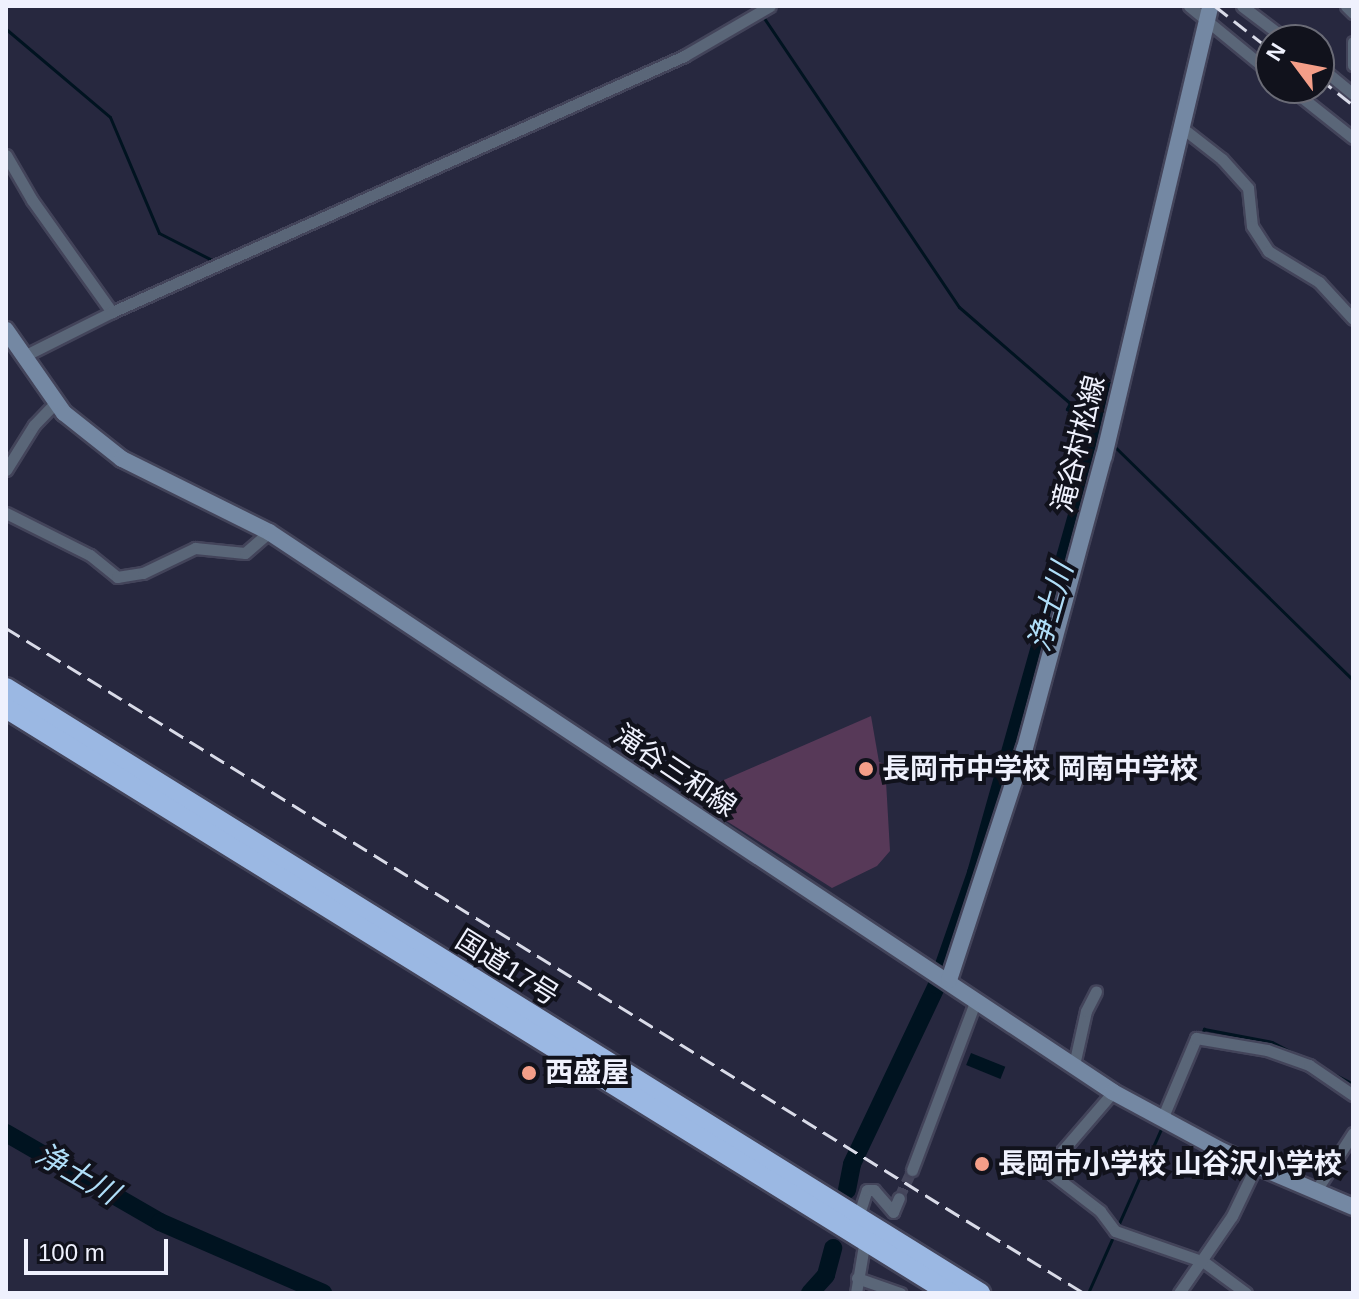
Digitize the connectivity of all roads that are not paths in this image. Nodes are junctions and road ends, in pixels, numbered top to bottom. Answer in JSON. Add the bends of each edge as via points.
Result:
{"nodes":[{"id":1,"x":770,"y":6,"type":"edge"},
{"id":2,"x":1189,"y":6,"type":"edge"},
{"id":3,"x":1242,"y":6,"type":"edge"},
{"id":4,"x":1346,"y":6,"type":"edge"},
{"id":5,"x":1353,"y":13,"type":"edge"},
{"id":6,"x":1208,"y":14,"type":"edge"},
{"id":7,"x":1266,"y":24,"type":"edge"},
{"id":8,"x":1353,"y":42,"type":"edge"},
{"id":9,"x":1255,"y":58,"type":"edge"},
{"id":10,"x":1353,"y":65,"type":"edge"},
{"id":11,"x":1335,"y":79,"type":"edge"},
{"id":12,"x":1353,"y":94,"type":"edge"},
{"id":13,"x":1310,"y":104,"type":"edge"},
{"id":14,"x":1181,"y":127,"type":"junction"},
{"id":15,"x":1353,"y":138,"type":"edge"},
{"id":16,"x":6,"y":155,"type":"edge"},
{"id":17,"x":112,"y":312,"type":"junction"},
{"id":18,"x":1353,"y":319,"type":"edge"},
{"id":19,"x":6,"y":330,"type":"edge"},
{"id":20,"x":24,"y":356,"type":"junction"},
{"id":21,"x":55,"y":403,"type":"junction"},
{"id":22,"x":6,"y":470,"type":"edge"},
{"id":23,"x":6,"y":513,"type":"edge"},
{"id":24,"x":269,"y":532,"type":"junction"},
{"id":25,"x":6,"y":688,"type":"edge"},
{"id":26,"x":6,"y":708,"type":"edge"},
{"id":27,"x":949,"y":980,"type":"junction"},
{"id":28,"x":1096,"y":991,"type":"dead end"},
{"id":29,"x":975,"y":1002,"type":"junction"},
{"id":30,"x":1074,"y":1065,"type":"junction"},
{"id":31,"x":1113,"y":1092,"type":"junction"},
{"id":32,"x":1353,"y":1095,"type":"edge"},
{"id":33,"x":1162,"y":1119,"type":"junction"},
{"id":34,"x":1353,"y":1133,"type":"edge"},
{"id":35,"x":1256,"y":1166,"type":"junction"},
{"id":36,"x":912,"y":1170,"type":"tunnel mouth"},
{"id":37,"x":1315,"y":1192,"type":"junction"},
{"id":38,"x":899,"y":1198,"type":"dead end"},
{"id":39,"x":1353,"y":1207,"type":"edge"},
{"id":40,"x":858,"y":1217,"type":"junction"},
{"id":41,"x":865,"y":1239,"type":"junction"},
{"id":42,"x":1204,"y":1262,"type":"junction"},
{"id":43,"x":857,"y":1278,"type":"junction"},
{"id":44,"x":856,"y":1293,"type":"edge"},
{"id":45,"x":900,"y":1293,"type":"edge"},
{"id":46,"x":950,"y":1293,"type":"edge"},
{"id":47,"x":980,"y":1293,"type":"edge"},
{"id":48,"x":1179,"y":1293,"type":"edge"},
{"id":49,"x":1246,"y":1293,"type":"edge"}],
"edges":[{"from":1,"to":17,"type":"street","via":[[684,56]]},
{"from":2,"to":6,"type":"street"},
{"from":3,"to":7,"type":"street"},
{"from":4,"to":5,"type":"street"},
{"from":6,"to":9,"type":"street"},
{"from":6,"to":14,"type":"main road","name":"滝谷村松線"},
{"from":8,"to":10,"type":"street"},
{"from":11,"to":12,"type":"street"},
{"from":13,"to":15,"type":"street"},
{"from":14,"to":18,"type":"street","via":[[1248,188],[1252,226],[1268,251],[1319,282]]},
{"from":14,"to":27,"type":"main road","name":"滝谷村松線","via":[[1108,438],[1025,748]]},
{"from":16,"to":17,"type":"street"},
{"from":17,"to":20,"type":"street"},
{"from":19,"to":20,"type":"main road","name":"滝谷三和線"},
{"from":20,"to":21,"type":"main road","name":"滝谷三和線"},
{"from":21,"to":22,"type":"street"},
{"from":21,"to":24,"type":"main road","name":"滝谷三和線","via":[[82,431],[122,459]]},
{"from":23,"to":24,"type":"street","via":[[90,555],[117,577],[143,573],[195,548],[245,553]]},
{"from":24,"to":27,"type":"main road","name":"滝谷三和線"},
{"from":25,"to":40,"type":"highway","name":"国道17号"},
{"from":26,"to":41,"type":"highway","name":"国道17号","via":[[609,1086]]},
{"from":27,"to":29,"type":"main road","name":"滝谷三和線"},
{"from":28,"to":30,"type":"street"},
{"from":29,"to":30,"type":"main road","name":"滝谷三和線"},
{"from":29,"to":36,"type":"street"},
{"from":30,"to":31,"type":"main road","name":"滝谷三和線"},
{"from":31,"to":33,"type":"main road","name":"滝谷三和線"},
{"from":31,"to":42,"type":"street","via":[[1062,1151],[1052,1174],[1100,1211],[1115,1231]]},
{"from":32,"to":33,"type":"street","via":[[1309,1065],[1267,1050],[1196,1038]]},
{"from":33,"to":35,"type":"main road","name":"滝谷三和線"},
{"from":34,"to":37,"type":"street"},
{"from":35,"to":37,"type":"main road","name":"滝谷三和線"},
{"from":35,"to":42,"type":"street"},
{"from":37,"to":39,"type":"main road","name":"滝谷三和線"},
{"from":38,"to":40,"type":"street","via":[[893,1212],[874,1190],[867,1190]]},
{"from":40,"to":47,"type":"highway","name":"国道17号"},
{"from":41,"to":43,"type":"street"},
{"from":41,"to":46,"type":"highway","name":"国道17号"},
{"from":42,"to":48,"type":"street"},
{"from":42,"to":49,"type":"street"},
{"from":43,"to":44,"type":"street"},
{"from":43,"to":45,"type":"street"}]}
